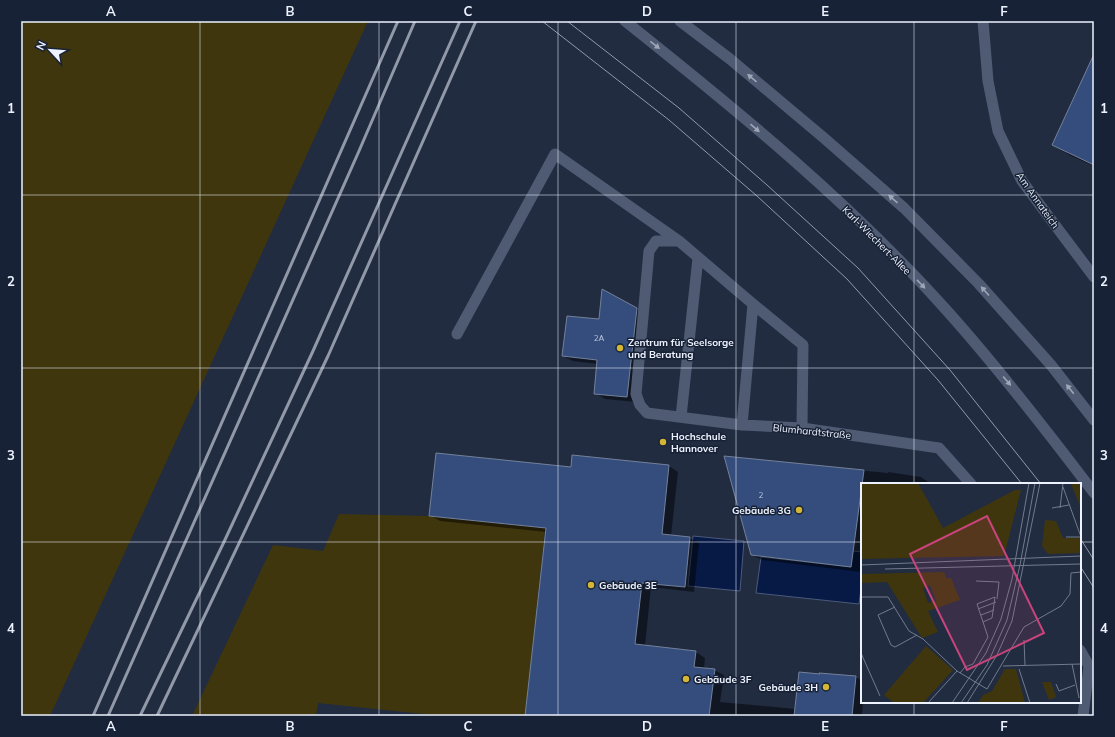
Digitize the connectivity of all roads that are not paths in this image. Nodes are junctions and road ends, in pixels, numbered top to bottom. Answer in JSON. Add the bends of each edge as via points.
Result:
{"nodes":[{"id":1,"x":625,"y":21,"type":"edge"},
{"id":2,"x":680,"y":21,"type":"edge"},
{"id":3,"x":983,"y":21,"type":"edge"},
{"id":4,"x":679,"y":241,"type":"junction"},
{"id":5,"x":698,"y":258,"type":"junction"},
{"id":6,"x":1094,"y":277,"type":"edge"},
{"id":7,"x":752,"y":304,"type":"junction"},
{"id":8,"x":457,"y":334,"type":"dead end"},
{"id":9,"x":681,"y":417,"type":"junction"},
{"id":10,"x":1094,"y":420,"type":"edge"},
{"id":11,"x":742,"y":425,"type":"junction"},
{"id":12,"x":802,"y":428,"type":"junction"},
{"id":13,"x":970,"y":483,"type":"edge"},
{"id":14,"x":1094,"y":493,"type":"edge"},
{"id":15,"x":1081,"y":652,"type":"edge"},
{"id":16,"x":1083,"y":716,"type":"edge"}],
"edges":[{"from":1,"to":14,"type":"main road","name":"Karl-Wiechert-Allee","one_way":true,"via":[[800,166],[877,238],[948,312],[1014,389]]},
{"from":10,"to":2,"type":"main road","one_way":true,"via":[[1051,365],[979,284],[904,208],[730,59]]},
{"from":3,"to":6,"type":"main road","name":"Am Annateich","via":[[988,81],[998,130],[1022,181]]},
{"from":4,"to":5,"type":"main road"},
{"from":4,"to":8,"type":"main road","via":[[555,154]]},
{"from":4,"to":9,"type":"main road","name":"Blumhardtstraße","via":[[656,241],[649,251],[636,394],[640,405],[647,413]]},
{"from":5,"to":7,"type":"main road"},
{"from":5,"to":9,"type":"main road"},
{"from":7,"to":11,"type":"main road"},
{"from":7,"to":12,"type":"main road","via":[[803,345]]},
{"from":9,"to":11,"type":"main road","name":"Blumhardtstraße"},
{"from":11,"to":12,"type":"main road","name":"Blumhardtstraße"},
{"from":12,"to":13,"type":"main road","name":"Blumhardtstraße","via":[[939,448]]},
{"from":15,"to":16,"type":"main road","via":[[1088,666]]}]}
